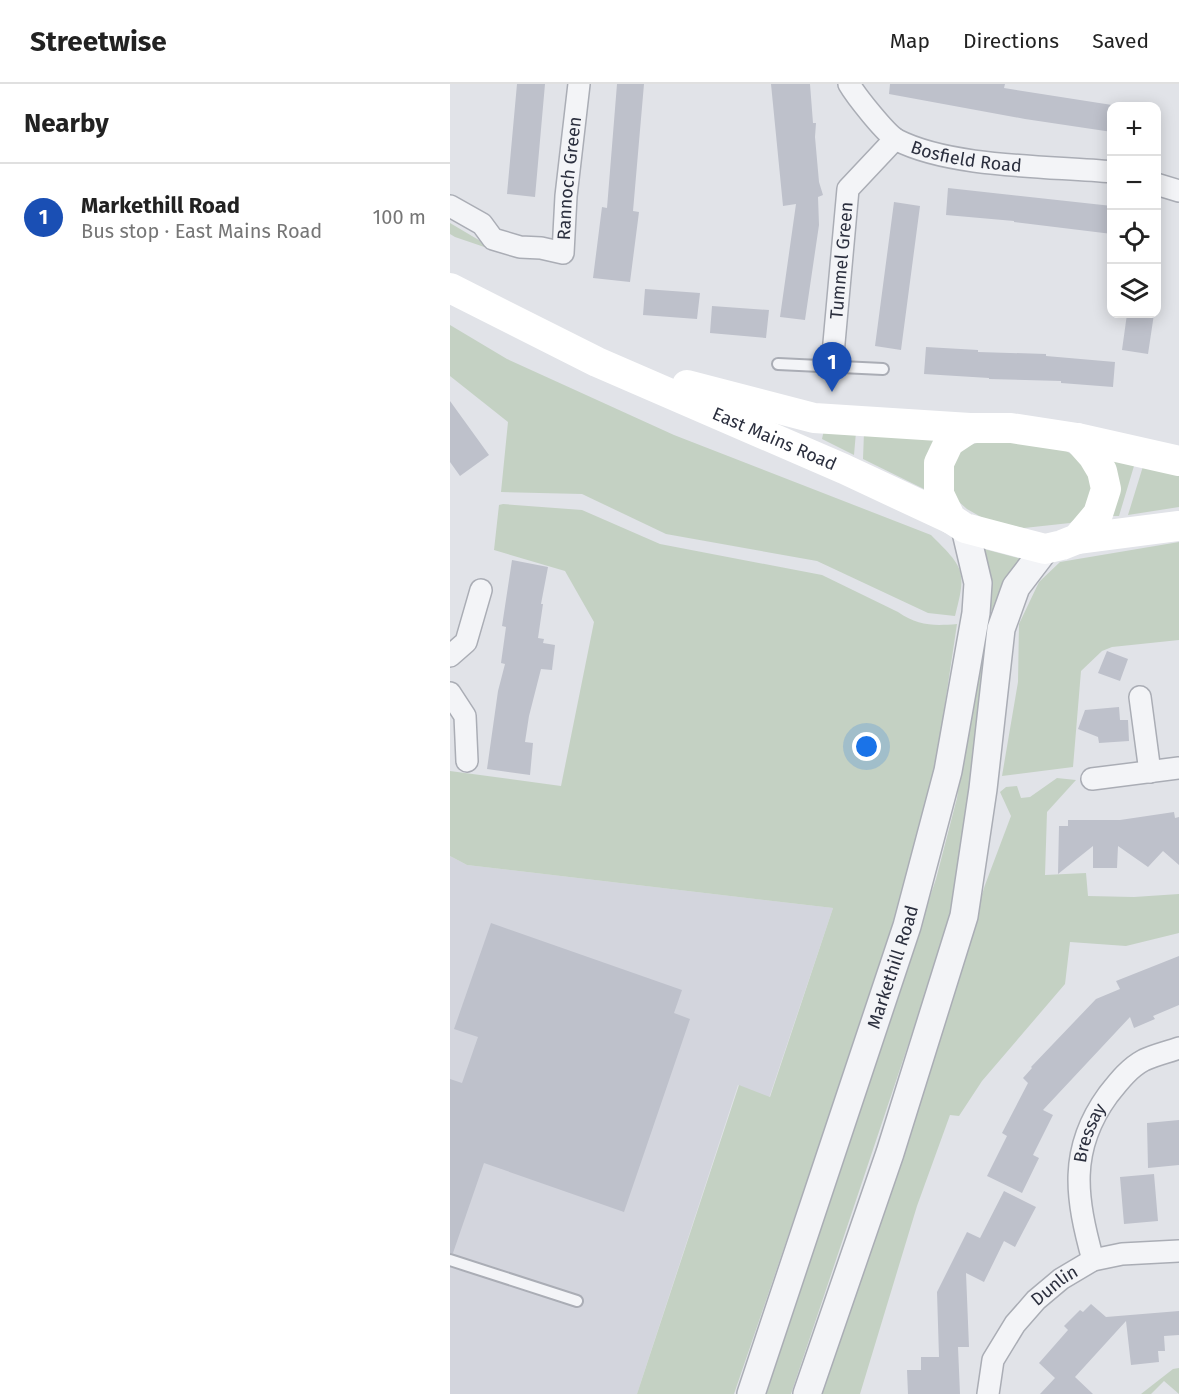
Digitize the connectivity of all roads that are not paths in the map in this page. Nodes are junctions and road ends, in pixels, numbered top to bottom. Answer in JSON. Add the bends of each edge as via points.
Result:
{"nodes":[{"id":1,"x":579,"y":84,"type":"edge"},
{"id":2,"x":849,"y":84,"type":"edge"},
{"id":3,"x":895,"y":139,"type":"junction"},
{"id":4,"x":1107,"y":172,"type":"edge"},
{"id":5,"x":1161,"y":186,"type":"edge"},
{"id":6,"x":1179,"y":191,"type":"edge"},
{"id":7,"x":450,"y":206,"type":"edge"},
{"id":8,"x":450,"y":288,"type":"edge"},
{"id":9,"x":597,"y":362,"type":"junction"},
{"id":10,"x":778,"y":364,"type":"dead end"},
{"id":11,"x":832,"y":365,"type":"junction"},
{"id":12,"x":883,"y":369,"type":"dead end"},
{"id":13,"x":970,"y":428,"type":"junction"},
{"id":14,"x":1077,"y":438,"type":"junction"},
{"id":15,"x":1179,"y":461,"type":"edge"},
{"id":16,"x":958,"y":524,"type":"junction"},
{"id":17,"x":1179,"y":526,"type":"edge"},
{"id":18,"x":1077,"y":539,"type":"junction"},
{"id":19,"x":1045,"y":549,"type":"junction"},
{"id":20,"x":481,"y":590,"type":"dead end"},
{"id":21,"x":450,"y":656,"type":"edge"},
{"id":22,"x":450,"y":693,"type":"edge"},
{"id":23,"x":1140,"y":697,"type":"dead end"},
{"id":24,"x":467,"y":761,"type":"dead end"},
{"id":25,"x":1179,"y":768,"type":"edge"},
{"id":26,"x":1150,"y":772,"type":"junction"},
{"id":27,"x":1092,"y":779,"type":"dead end"},
{"id":28,"x":1179,"y":1048,"type":"edge"},
{"id":29,"x":1179,"y":1251,"type":"edge"},
{"id":30,"x":450,"y":1260,"type":"edge"},
{"id":31,"x":1093,"y":1260,"type":"junction"},
{"id":32,"x":577,"y":1301,"type":"dead end"},
{"id":33,"x":751,"y":1394,"type":"edge"},
{"id":34,"x":807,"y":1394,"type":"edge"},
{"id":35,"x":988,"y":1394,"type":"edge"}],
"edges":[{"from":1,"to":7,"type":"street","name":"Rannoch Green","via":[[563,253],[493,239],[482,224]]},
{"from":2,"to":3,"type":"street","name":"Bosfield Road"},
{"from":3,"to":4,"type":"street","name":"Bosfield Road","via":[[918,148],[1002,164]]},
{"from":3,"to":11,"type":"street","name":"Tummel Green","via":[[848,189]]},
{"from":5,"to":6,"type":"street"},
{"from":8,"to":9,"type":"main road","name":"East Mains Road"},
{"from":9,"to":13,"type":"main road","name":"East Mains Road","via":[[814,418]]},
{"from":9,"to":16,"type":"main road","name":"East Mains Road","via":[[844,469]]},
{"from":10,"to":11,"type":"lane"},
{"from":11,"to":12,"type":"lane"},
{"from":13,"to":14,"type":"main road","via":[[1011,428]]},
{"from":13,"to":16,"type":"main road","via":[[949,441],[939,462],[939,494]]},
{"from":14,"to":15,"type":"main road"},
{"from":14,"to":18,"type":"main road","via":[[1094,456],[1106,489],[1098,514]]},
{"from":16,"to":19,"type":"main road"},
{"from":16,"to":33,"type":"street","name":"Markethill Road","via":[[978,584],[976,622],[948,771],[907,926]]},
{"from":17,"to":18,"type":"main road"},
{"from":18,"to":19,"type":"main road"},
{"from":19,"to":34,"type":"street","via":[[1016,587],[1001,629],[964,916],[890,1153]]},
{"from":20,"to":21,"type":"street","via":[[466,642]]},
{"from":22,"to":24,"type":"street","via":[[465,716]]},
{"from":23,"to":26,"type":"street"},
{"from":25,"to":26,"type":"street"},
{"from":26,"to":27,"type":"street"},
{"from":28,"to":31,"type":"street","name":"Bressay","via":[[1133,1067],[1094,1114],[1082,1144],[1078,1179]]},
{"from":29,"to":31,"type":"street","name":"Dunlin"},
{"from":30,"to":32,"type":"lane"},
{"from":31,"to":35,"type":"street","name":"Dunlin","via":[[1061,1279],[1015,1324],[993,1360]]}]}
